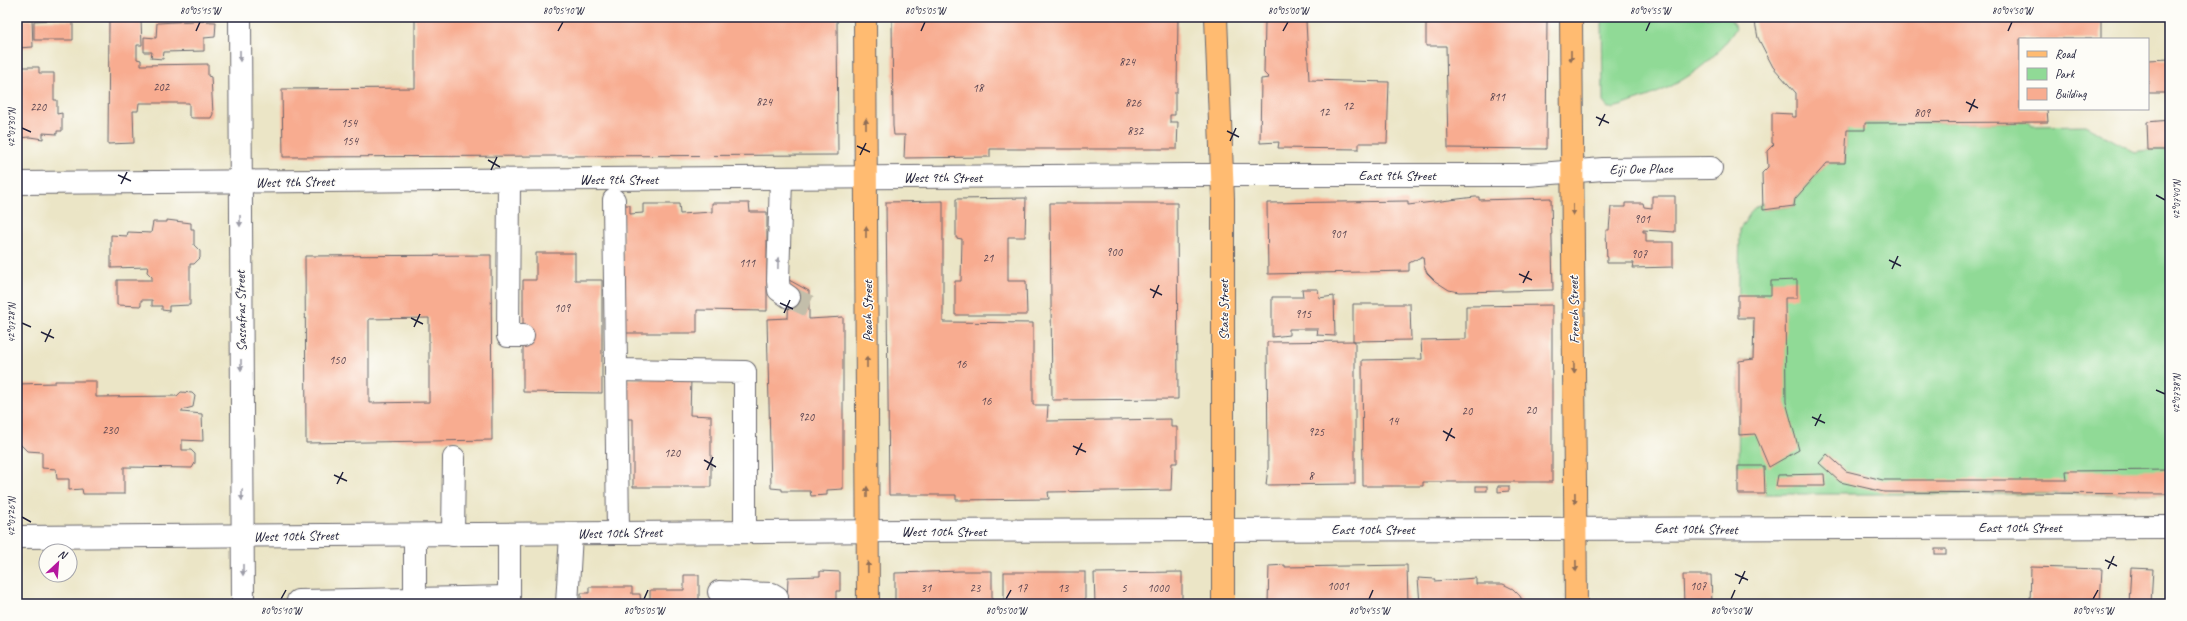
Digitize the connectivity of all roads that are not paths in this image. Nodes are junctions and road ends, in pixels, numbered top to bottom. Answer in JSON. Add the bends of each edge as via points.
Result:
{"nodes":[{"id":1,"x":240,"y":17,"type":"edge"},
{"id":2,"x":865,"y":17,"type":"edge"},
{"id":3,"x":1216,"y":17,"type":"edge"},
{"id":4,"x":1572,"y":17,"type":"edge"},
{"id":5,"x":1711,"y":168,"type":"dead end"},
{"id":6,"x":1572,"y":171,"type":"junction"},
{"id":7,"x":1222,"y":175,"type":"junction"},
{"id":8,"x":866,"y":177,"type":"junction"},
{"id":9,"x":781,"y":178,"type":"junction"},
{"id":10,"x":508,"y":180,"type":"junction"},
{"id":11,"x":240,"y":182,"type":"junction"},
{"id":12,"x":17,"y":183,"type":"edge"},
{"id":13,"x":614,"y":200,"type":"dead end"},
{"id":14,"x":789,"y":298,"type":"tunnel mouth"},
{"id":15,"x":523,"y":336,"type":"dead end"},
{"id":16,"x":616,"y":370,"type":"junction"},
{"id":17,"x":454,"y":458,"type":"dead end"},
{"id":18,"x":1576,"y":527,"type":"junction"},
{"id":19,"x":2170,"y":527,"type":"edge"},
{"id":20,"x":1223,"y":530,"type":"junction"},
{"id":21,"x":868,"y":531,"type":"junction"},
{"id":22,"x":745,"y":532,"type":"junction"},
{"id":23,"x":618,"y":533,"type":"junction"},
{"id":24,"x":509,"y":534,"type":"junction"},
{"id":25,"x":571,"y":534,"type":"junction"},
{"id":26,"x":415,"y":535,"type":"junction"},
{"id":27,"x":453,"y":535,"type":"junction"},
{"id":28,"x":242,"y":537,"type":"junction"},
{"id":29,"x":17,"y":538,"type":"edge"},
{"id":30,"x":719,"y":592,"type":"dead end"},
{"id":31,"x":408,"y":601,"type":"edge"},
{"id":32,"x":458,"y":601,"type":"edge"},
{"id":33,"x":509,"y":601,"type":"edge"},
{"id":34,"x":349,"y":602,"type":"edge"},
{"id":35,"x":243,"y":604,"type":"edge"},
{"id":36,"x":298,"y":604,"type":"edge"},
{"id":37,"x":567,"y":604,"type":"edge"},
{"id":38,"x":777,"y":604,"type":"edge"},
{"id":39,"x":868,"y":604,"type":"edge"},
{"id":40,"x":1223,"y":604,"type":"edge"},
{"id":41,"x":1576,"y":604,"type":"edge"}],
"edges":[{"from":1,"to":11,"type":"street","name":"Sassafras Street","one_way":true},
{"from":8,"to":2,"type":"main road","name":"Peach Street","one_way":true},
{"from":3,"to":7,"type":"main road","name":"State Street"},
{"from":4,"to":6,"type":"main road","name":"French Street","one_way":true},
{"from":5,"to":6,"type":"street","name":"Eiji Oue Place"},
{"from":6,"to":7,"type":"street","name":"East 9th Street","via":[[1528,175]]},
{"from":6,"to":18,"type":"main road","name":"French Street","one_way":true},
{"from":7,"to":8,"type":"street","name":"West 9th Street"},
{"from":7,"to":20,"type":"main road","name":"State Street"},
{"from":8,"to":9,"type":"street","name":"West 9th Street"},
{"from":21,"to":8,"type":"main road","name":"Peach Street","one_way":true},
{"from":9,"to":10,"type":"street","name":"West 9th Street"},
{"from":14,"to":9,"type":"street","one_way":true,"via":[[780,290],[778,281]]},
{"from":10,"to":11,"type":"street","name":"West 9th Street"},
{"from":10,"to":15,"type":"street","via":[[508,336]]},
{"from":11,"to":12,"type":"street","name":"West 9th Street"},
{"from":11,"to":28,"type":"street","name":"Sassafras Street","one_way":true},
{"from":13,"to":16,"type":"street"},
{"from":16,"to":22,"type":"street","via":[[745,372]]},
{"from":16,"to":23,"type":"street"},
{"from":17,"to":27,"type":"street"},
{"from":18,"to":19,"type":"street","name":"East 10th Street"},
{"from":18,"to":20,"type":"street","name":"East 10th Street"},
{"from":18,"to":41,"type":"main road","name":"French Street","one_way":true},
{"from":20,"to":21,"type":"street","name":"West 10th Street"},
{"from":20,"to":40,"type":"main road","name":"State Street"},
{"from":21,"to":22,"type":"street","name":"West 10th Street"},
{"from":39,"to":21,"type":"main road","name":"Peach Street","one_way":true},
{"from":22,"to":23,"type":"street","name":"West 10th Street"},
{"from":23,"to":25,"type":"street","name":"West 10th Street"},
{"from":24,"to":25,"type":"street","name":"West 10th Street"},
{"from":24,"to":27,"type":"street","name":"West 10th Street"},
{"from":24,"to":33,"type":"street"},
{"from":25,"to":37,"type":"street"},
{"from":26,"to":27,"type":"street","name":"West 10th Street"},
{"from":26,"to":28,"type":"street","name":"West 10th Street"},
{"from":26,"to":31,"type":"street"},
{"from":28,"to":29,"type":"street","name":"West 10th Street"},
{"from":28,"to":35,"type":"street","name":"Sassafras Street","one_way":true},
{"from":30,"to":38,"type":"street","via":[[772,594],[777,597]]},
{"from":31,"to":32,"type":"street"},
{"from":31,"to":34,"type":"street"},
{"from":32,"to":33,"type":"street"},
{"from":34,"to":36,"type":"street","via":[[298,601]]}]}
